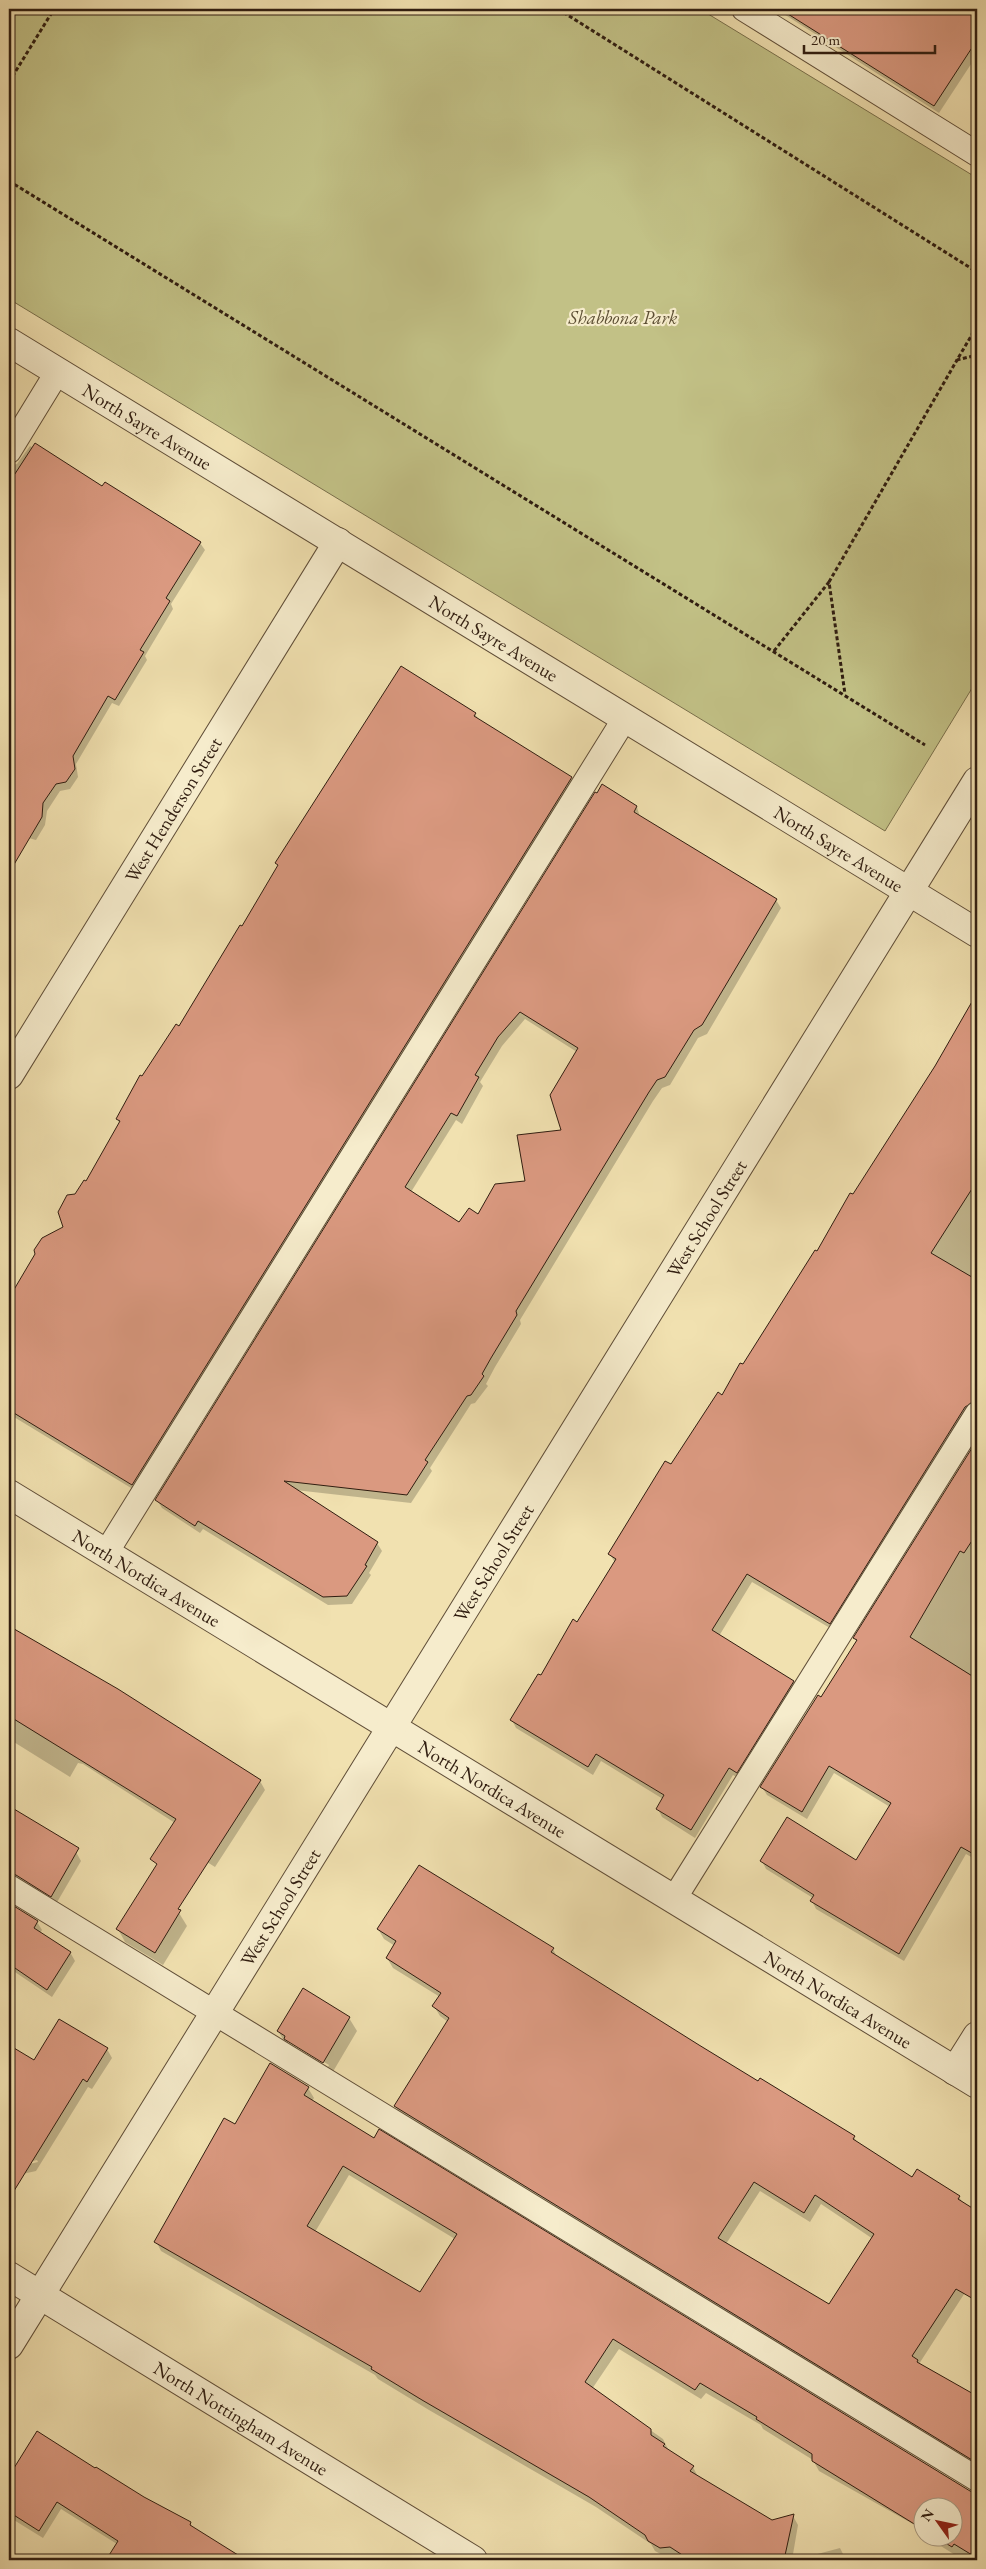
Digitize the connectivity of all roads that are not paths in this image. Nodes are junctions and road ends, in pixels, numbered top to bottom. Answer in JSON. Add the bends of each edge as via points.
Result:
{"nodes":[{"id":1,"x":744,"y":9,"type":"edge"},
{"id":2,"x":977,"y":154,"type":"edge"},
{"id":3,"x":9,"y":342,"type":"edge"},
{"id":4,"x":58,"y":371,"type":"junction"},
{"id":5,"x":9,"y":451,"type":"edge"},
{"id":6,"x":338,"y":542,"type":"junction"},
{"id":7,"x":625,"y":718,"type":"junction"},
{"id":8,"x":977,"y":781,"type":"edge"},
{"id":9,"x":909,"y":891,"type":"junction"},
{"id":10,"x":977,"y":933,"type":"edge"},
{"id":11,"x":9,"y":1075,"type":"edge"},
{"id":12,"x":977,"y":1414,"type":"edge"},
{"id":13,"x":9,"y":1494,"type":"edge"},
{"id":14,"x":106,"y":1553,"type":"junction"},
{"id":15,"x":391,"y":1727,"type":"junction"},
{"id":16,"x":9,"y":1887,"type":"edge"},
{"id":17,"x":674,"y":1899,"type":"junction"},
{"id":18,"x":214,"y":2013,"type":"junction"},
{"id":19,"x":977,"y":2036,"type":"edge"},
{"id":20,"x":966,"y":2078,"type":"edge"},
{"id":21,"x":9,"y":2276,"type":"edge"},
{"id":22,"x":40,"y":2295,"type":"junction"},
{"id":23,"x":9,"y":2345,"type":"edge"},
{"id":24,"x":977,"y":2480,"type":"edge"},
{"id":25,"x":473,"y":2560,"type":"edge"}],
"edges":[{"from":1,"to":2,"type":"lane"},
{"from":3,"to":4,"type":"street","name":"North Sayre Avenue"},
{"from":4,"to":5,"type":"lane"},
{"from":4,"to":6,"type":"street","name":"North Sayre Avenue"},
{"from":6,"to":7,"type":"street","name":"North Sayre Avenue"},
{"from":6,"to":11,"type":"street","name":"West Henderson Street"},
{"from":7,"to":9,"type":"street","name":"North Sayre Avenue"},
{"from":7,"to":14,"type":"lane"},
{"from":8,"to":9,"type":"street","name":"West School Street"},
{"from":9,"to":10,"type":"street","name":"North Sayre Avenue"},
{"from":9,"to":15,"type":"street","name":"West School Street"},
{"from":12,"to":17,"type":"lane"},
{"from":13,"to":14,"type":"street","name":"North Nordica Avenue"},
{"from":14,"to":15,"type":"street","name":"North Nordica Avenue"},
{"from":15,"to":17,"type":"street","name":"North Nordica Avenue"},
{"from":15,"to":18,"type":"street","name":"West School Street"},
{"from":16,"to":18,"type":"lane"},
{"from":17,"to":20,"type":"street","name":"North Nordica Avenue"},
{"from":18,"to":22,"type":"street","name":"West School Street"},
{"from":18,"to":24,"type":"lane"},
{"from":19,"to":20,"type":"street"},
{"from":21,"to":22,"type":"street","name":"North Nottingham Avenue"},
{"from":22,"to":23,"type":"street","name":"West School Street"},
{"from":22,"to":25,"type":"street","name":"North Nottingham Avenue"}]}
